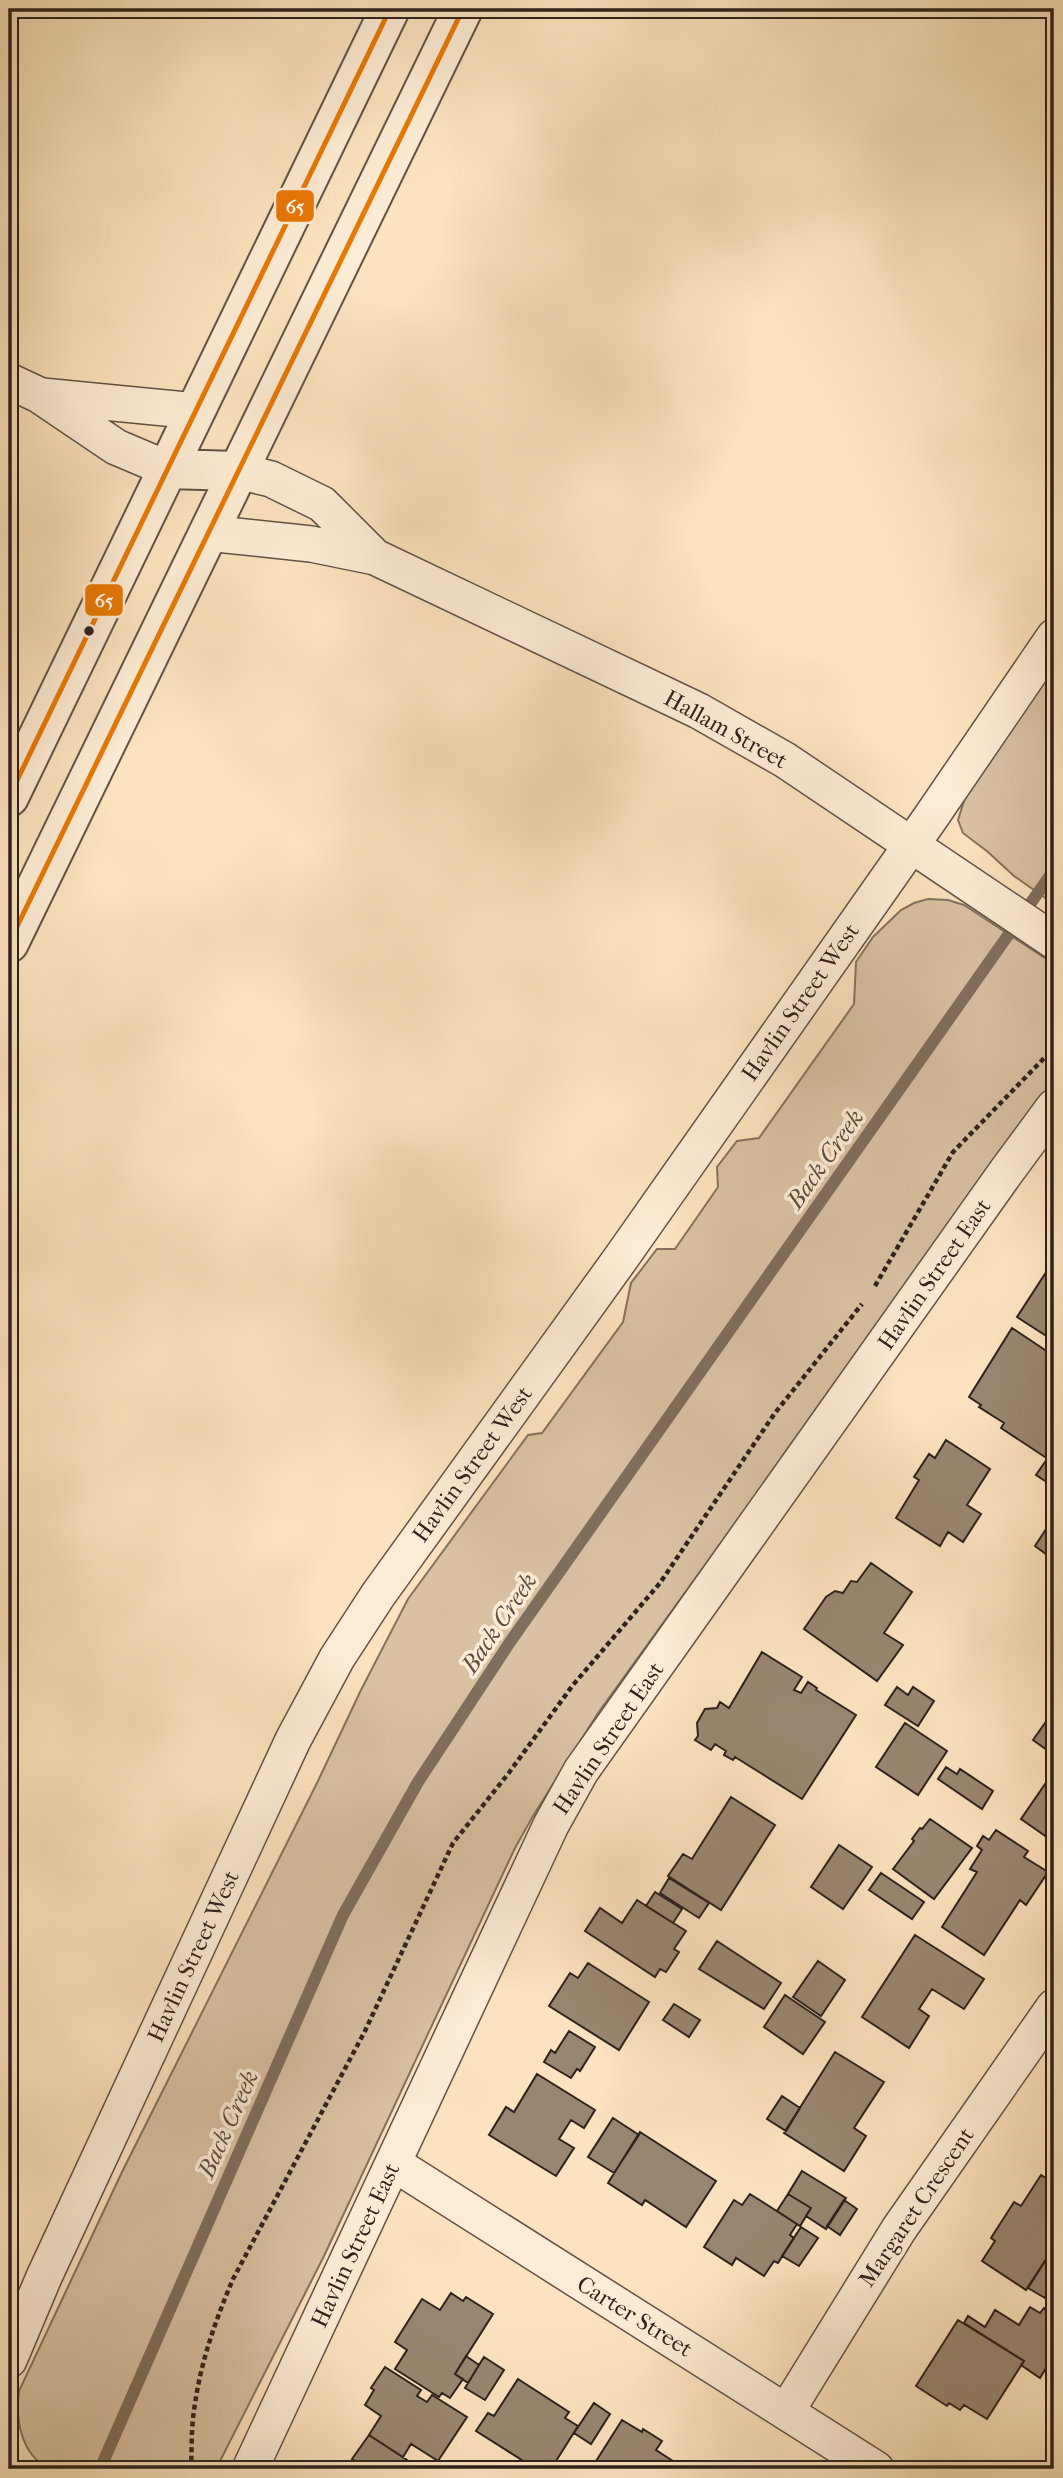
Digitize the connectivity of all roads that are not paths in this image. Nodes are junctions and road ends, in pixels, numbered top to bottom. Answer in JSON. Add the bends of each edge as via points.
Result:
{"nodes":[{"id":1,"x":390,"y":9,"type":"edge"},
{"id":2,"x":463,"y":9,"type":"edge"},
{"id":3,"x":24,"y":388,"type":"edge"},
{"id":4,"x":196,"y":411,"type":"junction"},
{"id":5,"x":168,"y":469,"type":"junction"},
{"id":6,"x":238,"y":471,"type":"junction"},
{"id":7,"x":207,"y":533,"type":"junction"},
{"id":8,"x":376,"y":557,"type":"junction"},
{"id":9,"x":1054,"y":637,"type":"edge"},
{"id":10,"x":9,"y":797,"type":"edge"},
{"id":11,"x":911,"y":845,"type":"junction"},
{"id":12,"x":1049,"y":938,"type":"edge"},
{"id":13,"x":9,"y":943,"type":"edge"},
{"id":14,"x":1054,"y":1107,"type":"edge"},
{"id":15,"x":1054,"y":2007,"type":"edge"},
{"id":16,"x":393,"y":2163,"type":"junction"},
{"id":17,"x":9,"y":2360,"type":"edge"},
{"id":18,"x":786,"y":2412,"type":"junction"},
{"id":19,"x":250,"y":2469,"type":"edge"},
{"id":20,"x":876,"y":2469,"type":"edge"}],
"edges":[{"from":1,"to":4,"type":"street"},
{"from":2,"to":6,"type":"street"},
{"from":3,"to":4,"type":"street","name":"Hallam Street"},
{"from":3,"to":5,"type":"street","name":"Hallam Street","via":[[116,447]]},
{"from":4,"to":5,"type":"street"},
{"from":5,"to":6,"type":"street","name":"Hallam Street"},
{"from":5,"to":10,"type":"street"},
{"from":6,"to":7,"type":"street"},
{"from":6,"to":8,"type":"street","name":"Hallam Street","via":[[271,479],[322,504]]},
{"from":7,"to":8,"type":"street","name":"Hallam Street","via":[[310,544]]},
{"from":7,"to":13,"type":"street"},
{"from":8,"to":11,"type":"street","name":"Hallam Street","via":[[699,712],[785,760]]},
{"from":9,"to":11,"type":"street","name":"Havlin Street West"},
{"from":11,"to":12,"type":"street","name":"Hallam Street"},
{"from":11,"to":17,"type":"street","name":"Havlin Street West","via":[[337,1658],[293,1740]]},
{"from":14,"to":16,"type":"street","name":"Havlin Street East","via":[[581,1771],[551,1825]]},
{"from":15,"to":18,"type":"street","name":"Margaret Crescent","via":[[899,2229]]},
{"from":16,"to":18,"type":"street","name":"Carter Street"},
{"from":16,"to":19,"type":"street","name":"Havlin Street East"},
{"from":18,"to":20,"type":"street","name":"Carter Street"}]}
